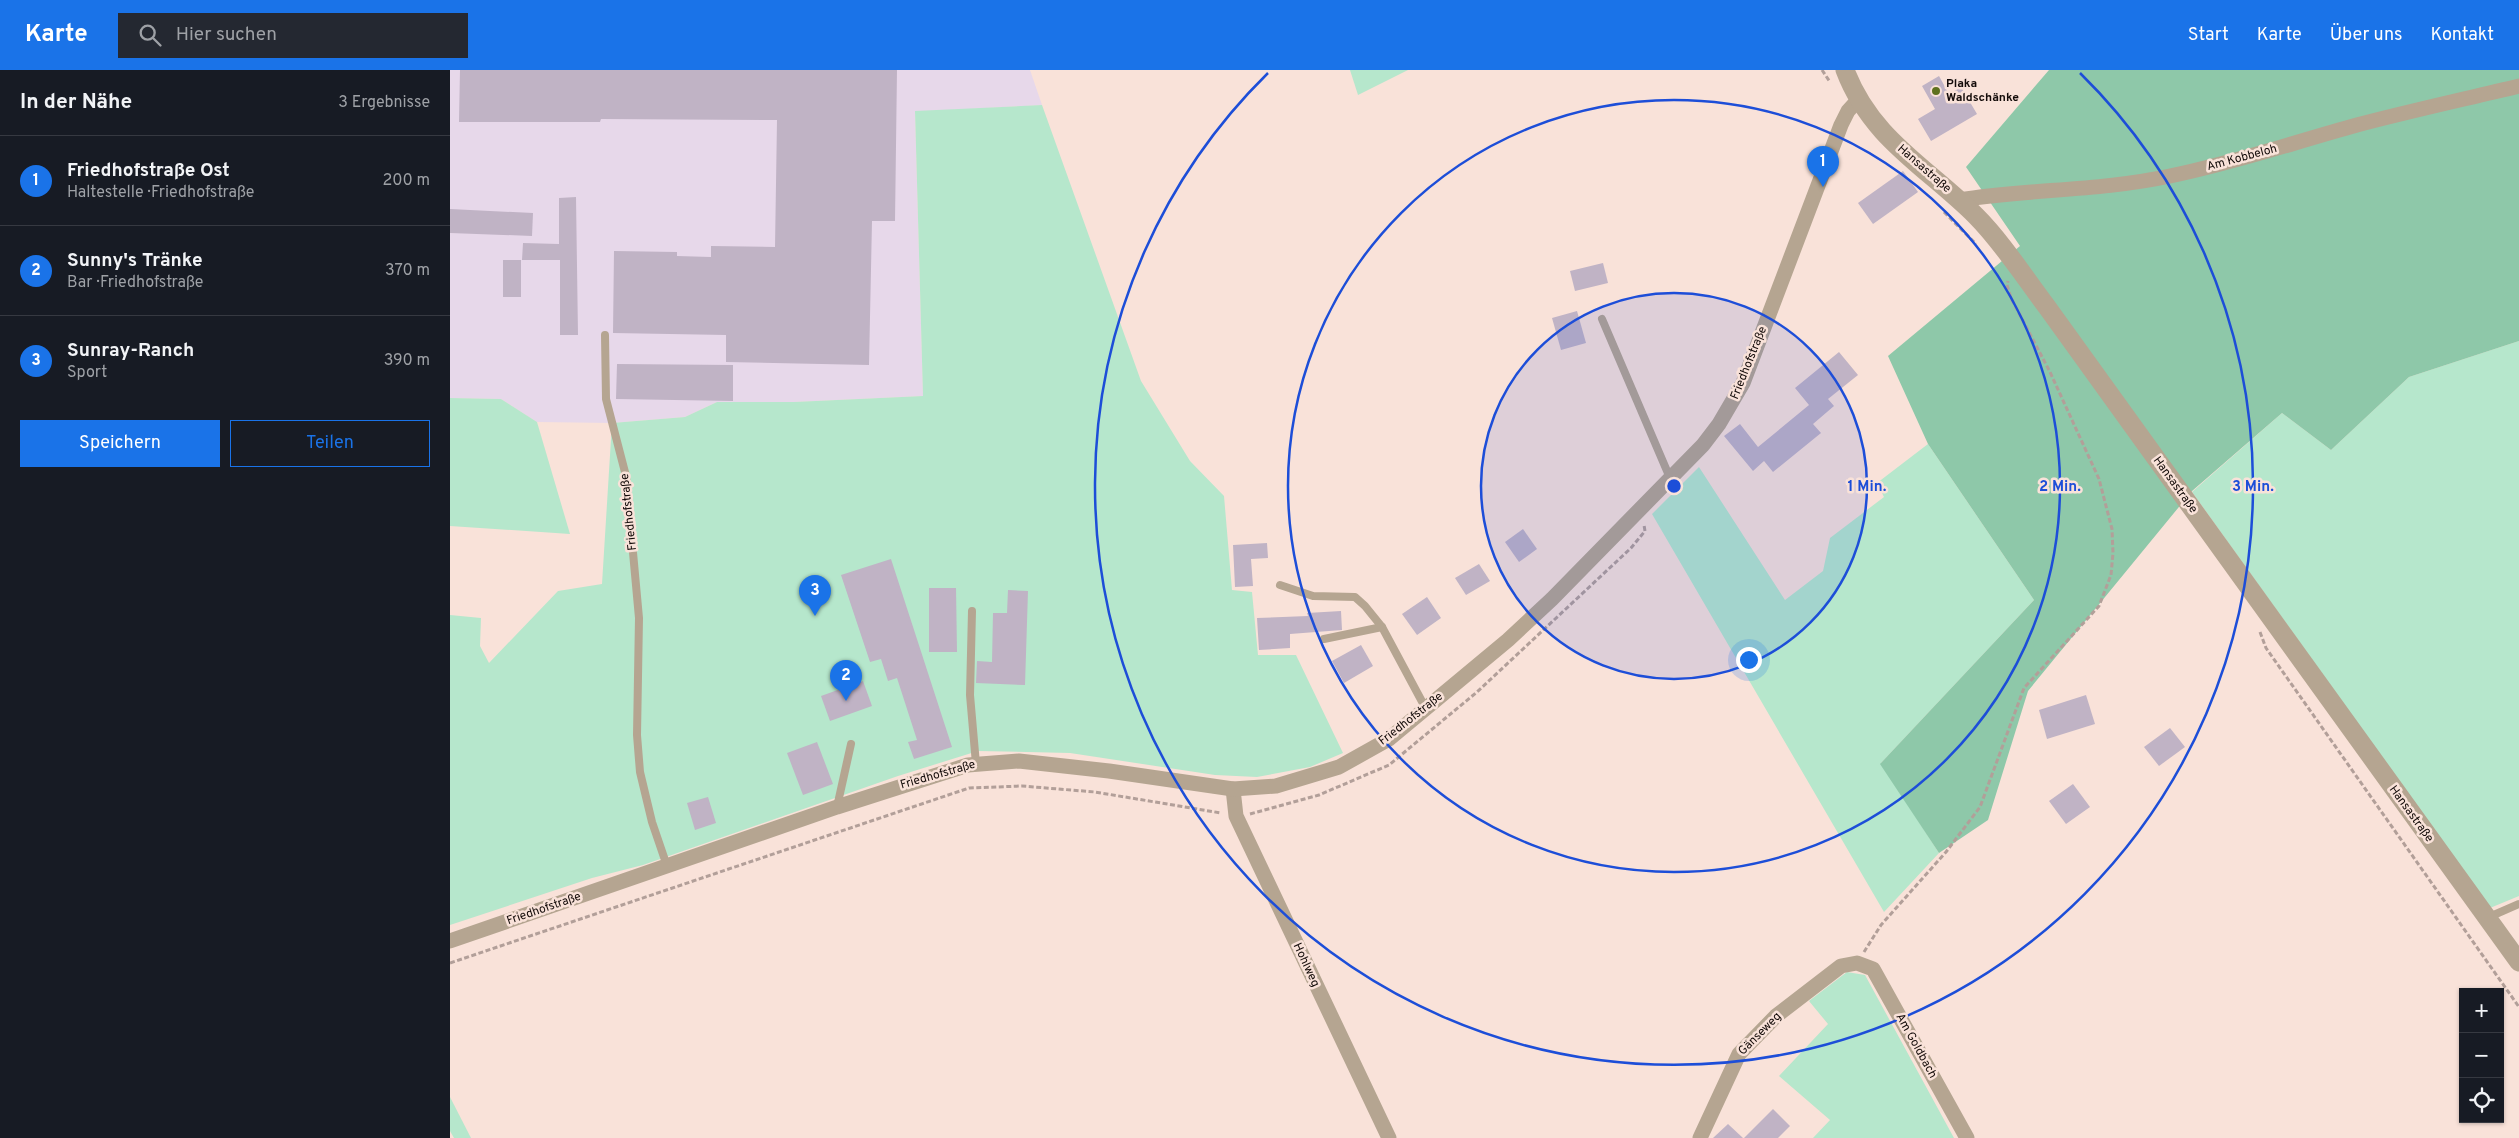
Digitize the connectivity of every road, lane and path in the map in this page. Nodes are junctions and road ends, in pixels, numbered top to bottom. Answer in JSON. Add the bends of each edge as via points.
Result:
{"nodes":[{"id":1,"x":1845,"y":70,"type":"edge"},
{"id":2,"x":2519,"y":86,"type":"edge"},
{"id":3,"x":1858,"y":100,"type":"junction"},
{"id":4,"x":1960,"y":200,"type":"junction"},
{"id":5,"x":1941,"y":209,"type":"dead end"},
{"id":6,"x":1982,"y":250,"type":"dead end"},
{"id":7,"x":2004,"y":273,"type":"dead end"},
{"id":8,"x":2009,"y":279,"type":"junction"},
{"id":9,"x":2014,"y":286,"type":"dead end"},
{"id":10,"x":1602,"y":319,"type":"dead end"},
{"id":11,"x":604,"y":335,"type":"dead end"},
{"id":12,"x":1670,"y":478,"type":"junction"},
{"id":13,"x":1280,"y":585,"type":"dead end"},
{"id":14,"x":972,"y":611,"type":"dead end"},
{"id":15,"x":1382,"y":627,"type":"junction"},
{"id":16,"x":2259,"y":630,"type":"dead end"},
{"id":17,"x":1324,"y":639,"type":"dead end"},
{"id":18,"x":1426,"y":708,"type":"junction"},
{"id":19,"x":850,"y":744,"type":"dead end"},
{"id":20,"x":976,"y":764,"type":"junction"},
{"id":21,"x":1233,"y":789,"type":"junction"},
{"id":22,"x":837,"y":808,"type":"junction"},
{"id":23,"x":1236,"y":816,"type":"junction"},
{"id":24,"x":667,"y":866,"type":"junction"},
{"id":25,"x":2519,"y":904,"type":"edge"},
{"id":26,"x":2487,"y":918,"type":"junction"},
{"id":27,"x":450,"y":941,"type":"edge"},
{"id":28,"x":2519,"y":962,"type":"edge"},
{"id":29,"x":450,"y":963,"type":"edge"},
{"id":30,"x":1857,"y":963,"type":"junction"},
{"id":31,"x":2519,"y":1007,"type":"edge"},
{"id":32,"x":1389,"y":1138,"type":"edge"},
{"id":33,"x":1700,"y":1138,"type":"edge"},
{"id":34,"x":1967,"y":1138,"type":"edge"}],
"edges":[{"from":1,"to":3,"type":"street","name":"Hansastraße"},
{"from":2,"to":4,"type":"street","name":"Am Kobbeloh","via":[[2358,125],[2169,177],[2122,185]]},
{"from":3,"to":4,"type":"street","name":"Hansastraße","via":[[1885,136]]},
{"from":3,"to":12,"type":"street","name":"Friedhofstraße","via":[[1841,125],[1734,402],[1703,445]]},
{"from":4,"to":26,"type":"street","name":"Hansastraße","via":[[1979,218],[2047,307]]},
{"from":5,"to":6,"type":"path"},
{"from":7,"to":8,"type":"path"},
{"from":8,"to":9,"type":"path"},
{"from":8,"to":30,"type":"path","via":[[2007,285],[2011,298],[2050,372],[2099,479],[2112,529],[2111,575],[2099,606],[2024,688],[1980,807],[1946,852],[1881,925]]},
{"from":10,"to":12,"type":"lane"},
{"from":11,"to":24,"type":"lane","name":"Friedhofstraße","via":[[606,399],[626,476],[639,618],[637,735],[640,772]]},
{"from":12,"to":18,"type":"street","name":"Friedhofstraße","via":[[1552,599]]},
{"from":13,"to":15,"type":"lane","via":[[1313,596],[1354,598]]},
{"from":14,"to":20,"type":"lane","via":[[970,695]]},
{"from":15,"to":17,"type":"lane"},
{"from":15,"to":18,"type":"lane"},
{"from":16,"to":31,"type":"path","via":[[2266,648]]},
{"from":18,"to":21,"type":"street","name":"Friedhofstraße","via":[[1389,738],[1338,767],[1276,786]]},
{"from":19,"to":22,"type":"lane"},
{"from":20,"to":21,"type":"street","name":"Friedhofstraße","via":[[1019,761],[1062,765]]},
{"from":20,"to":22,"type":"street","name":"Friedhofstraße","via":[[950,769]]},
{"from":21,"to":23,"type":"street","name":"Hohlweg"},
{"from":22,"to":24,"type":"street","name":"Friedhofstraße"},
{"from":23,"to":29,"type":"path","via":[[1095,792],[1022,786],[969,788]]},
{"from":23,"to":32,"type":"street","name":"Hohlweg"},
{"from":24,"to":27,"type":"street","name":"Friedhofstraße"},
{"from":25,"to":26,"type":"lane"},
{"from":26,"to":28,"type":"street","name":"Hansastraße"},
{"from":30,"to":33,"type":"street","name":"Gänseweg","via":[[1841,966],[1776,1016],[1738,1054]]},
{"from":30,"to":34,"type":"street","name":"Am Goldbach","via":[[1873,969]]}]}
